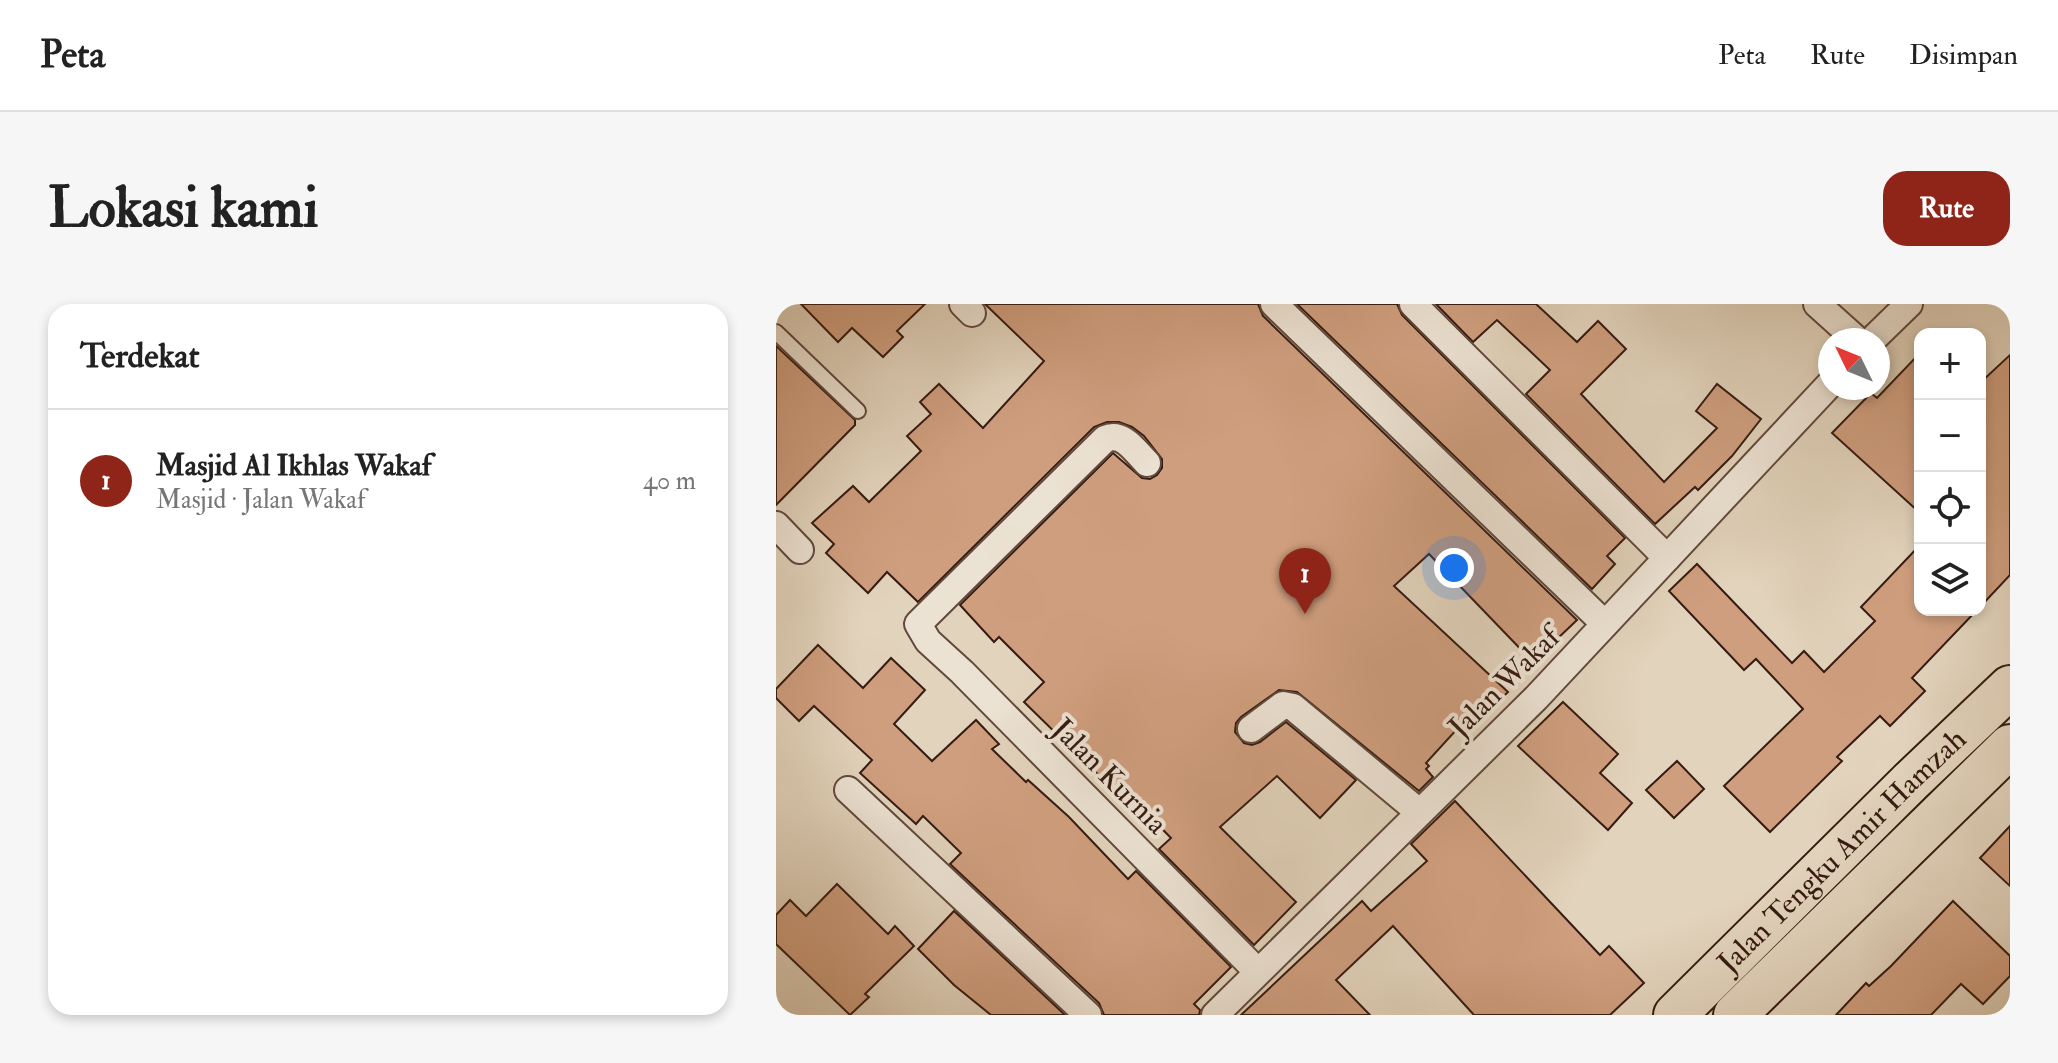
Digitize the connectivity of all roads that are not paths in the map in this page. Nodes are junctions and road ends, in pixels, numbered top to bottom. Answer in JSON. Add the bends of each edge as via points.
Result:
{"nodes":[{"id":1,"x":1274,"y":304,"type":"edge"},
{"id":2,"x":1413,"y":304,"type":"edge"},
{"id":3,"x":1817,"y":304,"type":"edge"},
{"id":4,"x":1909,"y":304,"type":"edge"},
{"id":5,"x":1844,"y":328,"type":"edge"},
{"id":6,"x":1884,"y":328,"type":"edge"},
{"id":7,"x":776,"y":332,"type":"edge"},
{"id":8,"x":1818,"y":397,"type":"edge"},
{"id":9,"x":858,"y":411,"type":"dead end"},
{"id":10,"x":1147,"y":463,"type":"dead end"},
{"id":11,"x":776,"y":525,"type":"edge"},
{"id":12,"x":800,"y":550,"type":"dead end"},
{"id":13,"x":1667,"y":558,"type":"junction"},
{"id":14,"x":1605,"y":624,"type":"junction"},
{"id":15,"x":2010,"y":687,"type":"edge"},
{"id":16,"x":1251,"y":729,"type":"dead end"},
{"id":17,"x":2010,"y":746,"type":"edge"},
{"id":18,"x":848,"y":790,"type":"dead end"},
{"id":19,"x":1419,"y":812,"type":"junction"},
{"id":20,"x":1258,"y":972,"type":"junction"},
{"id":21,"x":1088,"y":1015,"type":"edge"},
{"id":22,"x":1215,"y":1015,"type":"edge"},
{"id":23,"x":1675,"y":1015,"type":"edge"},
{"id":24,"x":1735,"y":1015,"type":"edge"}],
"edges":[{"from":1,"to":14,"type":"street"},
{"from":2,"to":13,"type":"street"},
{"from":3,"to":5,"type":"street"},
{"from":4,"to":6,"type":"street"},
{"from":7,"to":9,"type":"lane"},
{"from":8,"to":13,"type":"street","name":"Jalan Wakaf"},
{"from":10,"to":20,"type":"street","name":"Jalan Kurnia","via":[[1120,437],[1105,439],[918,624],[928,641]]},
{"from":11,"to":12,"type":"street"},
{"from":13,"to":14,"type":"street","name":"Jalan Wakaf"},
{"from":14,"to":19,"type":"street","name":"Jalan Wakaf"},
{"from":15,"to":23,"type":"main road","name":"Jalan Tengku Amir Hamzah"},
{"from":16,"to":19,"type":"street","via":[[1283,705],[1293,707]]},
{"from":17,"to":24,"type":"main road","name":"Jalan Tengku Amir Hamzah"},
{"from":18,"to":21,"type":"street"},
{"from":19,"to":20,"type":"street","name":"Jalan Wakaf"},
{"from":20,"to":22,"type":"street","name":"Jalan Wakaf"}]}
